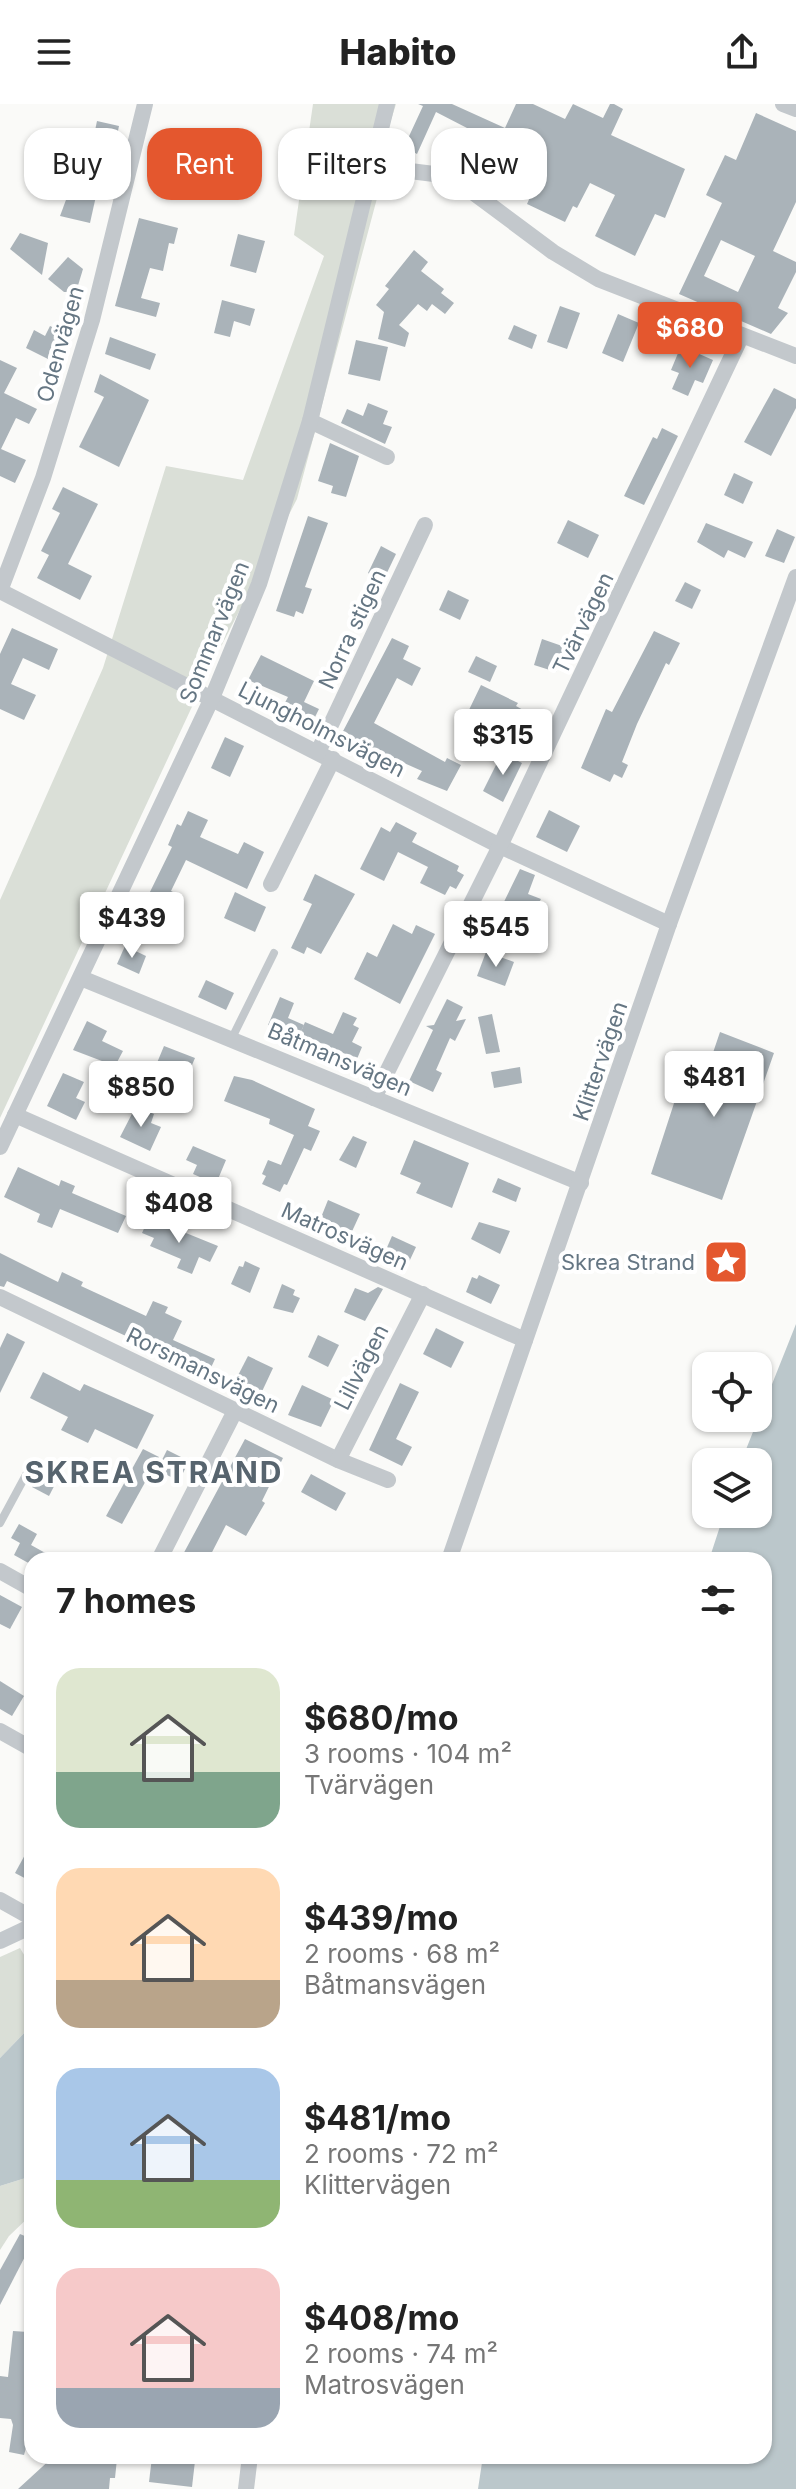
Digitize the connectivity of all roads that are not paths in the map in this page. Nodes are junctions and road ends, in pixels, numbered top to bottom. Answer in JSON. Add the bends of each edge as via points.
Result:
{"nodes":[{"id":1,"x":145,"y":104,"type":"edge"},
{"id":2,"x":387,"y":104,"type":"edge"},
{"id":3,"x":783,"y":104,"type":"edge"},
{"id":4,"x":796,"y":109,"type":"edge"},
{"id":5,"x":380,"y":128,"type":"edge"},
{"id":6,"x":415,"y":172,"type":"edge"},
{"id":7,"x":362,"y":200,"type":"edge"},
{"id":8,"x":741,"y":337,"type":"junction"},
{"id":9,"x":796,"y":356,"type":"edge"},
{"id":10,"x":310,"y":421,"type":"junction"},
{"id":11,"x":387,"y":457,"type":"dead end"},
{"id":12,"x":425,"y":525,"type":"dead end"},
{"id":13,"x":796,"y":577,"type":"edge"},
{"id":14,"x":0,"y":591,"type":"edge"},
{"id":15,"x":212,"y":698,"type":"junction"},
{"id":16,"x":326,"y":756,"type":"junction"},
{"id":17,"x":500,"y":846,"type":"junction"},
{"id":18,"x":271,"y":884,"type":"dead end"},
{"id":19,"x":669,"y":924,"type":"junction"},
{"id":20,"x":274,"y":953,"type":"dead end"},
{"id":21,"x":81,"y":978,"type":"junction"},
{"id":22,"x":232,"y":1038,"type":"junction"},
{"id":23,"x":374,"y":1098,"type":"junction"},
{"id":24,"x":15,"y":1115,"type":"junction"},
{"id":25,"x":0,"y":1147,"type":"edge"},
{"id":26,"x":581,"y":1183,"type":"junction"},
{"id":27,"x":423,"y":1294,"type":"junction"},
{"id":28,"x":0,"y":1297,"type":"edge"},
{"id":29,"x":525,"y":1340,"type":"junction"},
{"id":30,"x":235,"y":1411,"type":"junction"},
{"id":31,"x":338,"y":1460,"type":"junction"},
{"id":32,"x":27,"y":1473,"type":"dead end"},
{"id":33,"x":388,"y":1480,"type":"dead end"},
{"id":34,"x":0,"y":1523,"type":"edge"},
{"id":35,"x":163,"y":1552,"type":"edge"},
{"id":36,"x":452,"y":1552,"type":"edge"},
{"id":37,"x":0,"y":1571,"type":"edge"},
{"id":38,"x":24,"y":1584,"type":"edge"},
{"id":39,"x":0,"y":1731,"type":"edge"},
{"id":40,"x":24,"y":1744,"type":"edge"},
{"id":41,"x":0,"y":1900,"type":"edge"},
{"id":42,"x":24,"y":1914,"type":"edge"},
{"id":43,"x":24,"y":1930,"type":"edge"},
{"id":44,"x":0,"y":1941,"type":"edge"},
{"id":45,"x":249,"y":2464,"type":"edge"},
{"id":46,"x":246,"y":2489,"type":"edge"}],
"edges":[{"from":1,"to":14,"type":"street","name":"Odenvägen","via":[[92,320],[43,478]]},
{"from":2,"to":5,"type":"street","name":"Sommarvägen"},
{"from":3,"to":4,"type":"street"},
{"from":6,"to":8,"type":"street","via":[[461,187],[598,279]]},
{"from":7,"to":10,"type":"street","name":"Sommarvägen"},
{"from":8,"to":9,"type":"street"},
{"from":8,"to":17,"type":"street","name":"Tvärvägen"},
{"from":10,"to":11,"type":"street"},
{"from":10,"to":15,"type":"street","name":"Sommarvägen","via":[[259,584]]},
{"from":12,"to":16,"type":"street","name":"Norra stigen"},
{"from":13,"to":19,"type":"street","name":"Klittervägen"},
{"from":14,"to":15,"type":"street","name":"Ljungholmsvägen"},
{"from":15,"to":16,"type":"street","name":"Ljungholmsvägen"},
{"from":15,"to":21,"type":"street","name":"Sommarvägen"},
{"from":16,"to":17,"type":"street","name":"Ljungholmsvägen"},
{"from":16,"to":18,"type":"street","name":"Norra stigen"},
{"from":17,"to":19,"type":"street","name":"Ljungholmsvägen"},
{"from":17,"to":23,"type":"street","name":"Tvärvägen"},
{"from":19,"to":26,"type":"street","name":"Klittervägen"},
{"from":20,"to":22,"type":"lane"},
{"from":21,"to":22,"type":"street","name":"Båtmansvägen"},
{"from":21,"to":24,"type":"street","name":"Sommarvägen"},
{"from":22,"to":23,"type":"street","name":"Båtmansvägen"},
{"from":23,"to":26,"type":"street","name":"Båtmansvägen"},
{"from":24,"to":25,"type":"street","name":"Sommarvägen"},
{"from":24,"to":27,"type":"street","name":"Matrosvägen"},
{"from":26,"to":29,"type":"street","name":"Klittervägen"},
{"from":27,"to":29,"type":"street","name":"Matrosvägen"},
{"from":27,"to":31,"type":"street","name":"Lillvägen"},
{"from":28,"to":30,"type":"street","name":"Rorsmansvägen"},
{"from":29,"to":36,"type":"street","name":"Klittervägen"},
{"from":30,"to":31,"type":"street","name":"Rorsmansvägen"},
{"from":30,"to":35,"type":"street"},
{"from":31,"to":33,"type":"street","name":"Rorsmansvägen"},
{"from":32,"to":34,"type":"lane"},
{"from":37,"to":38,"type":"street"},
{"from":39,"to":40,"type":"street"},
{"from":41,"to":42,"type":"street"},
{"from":43,"to":44,"type":"street"},
{"from":45,"to":46,"type":"street"}]}
